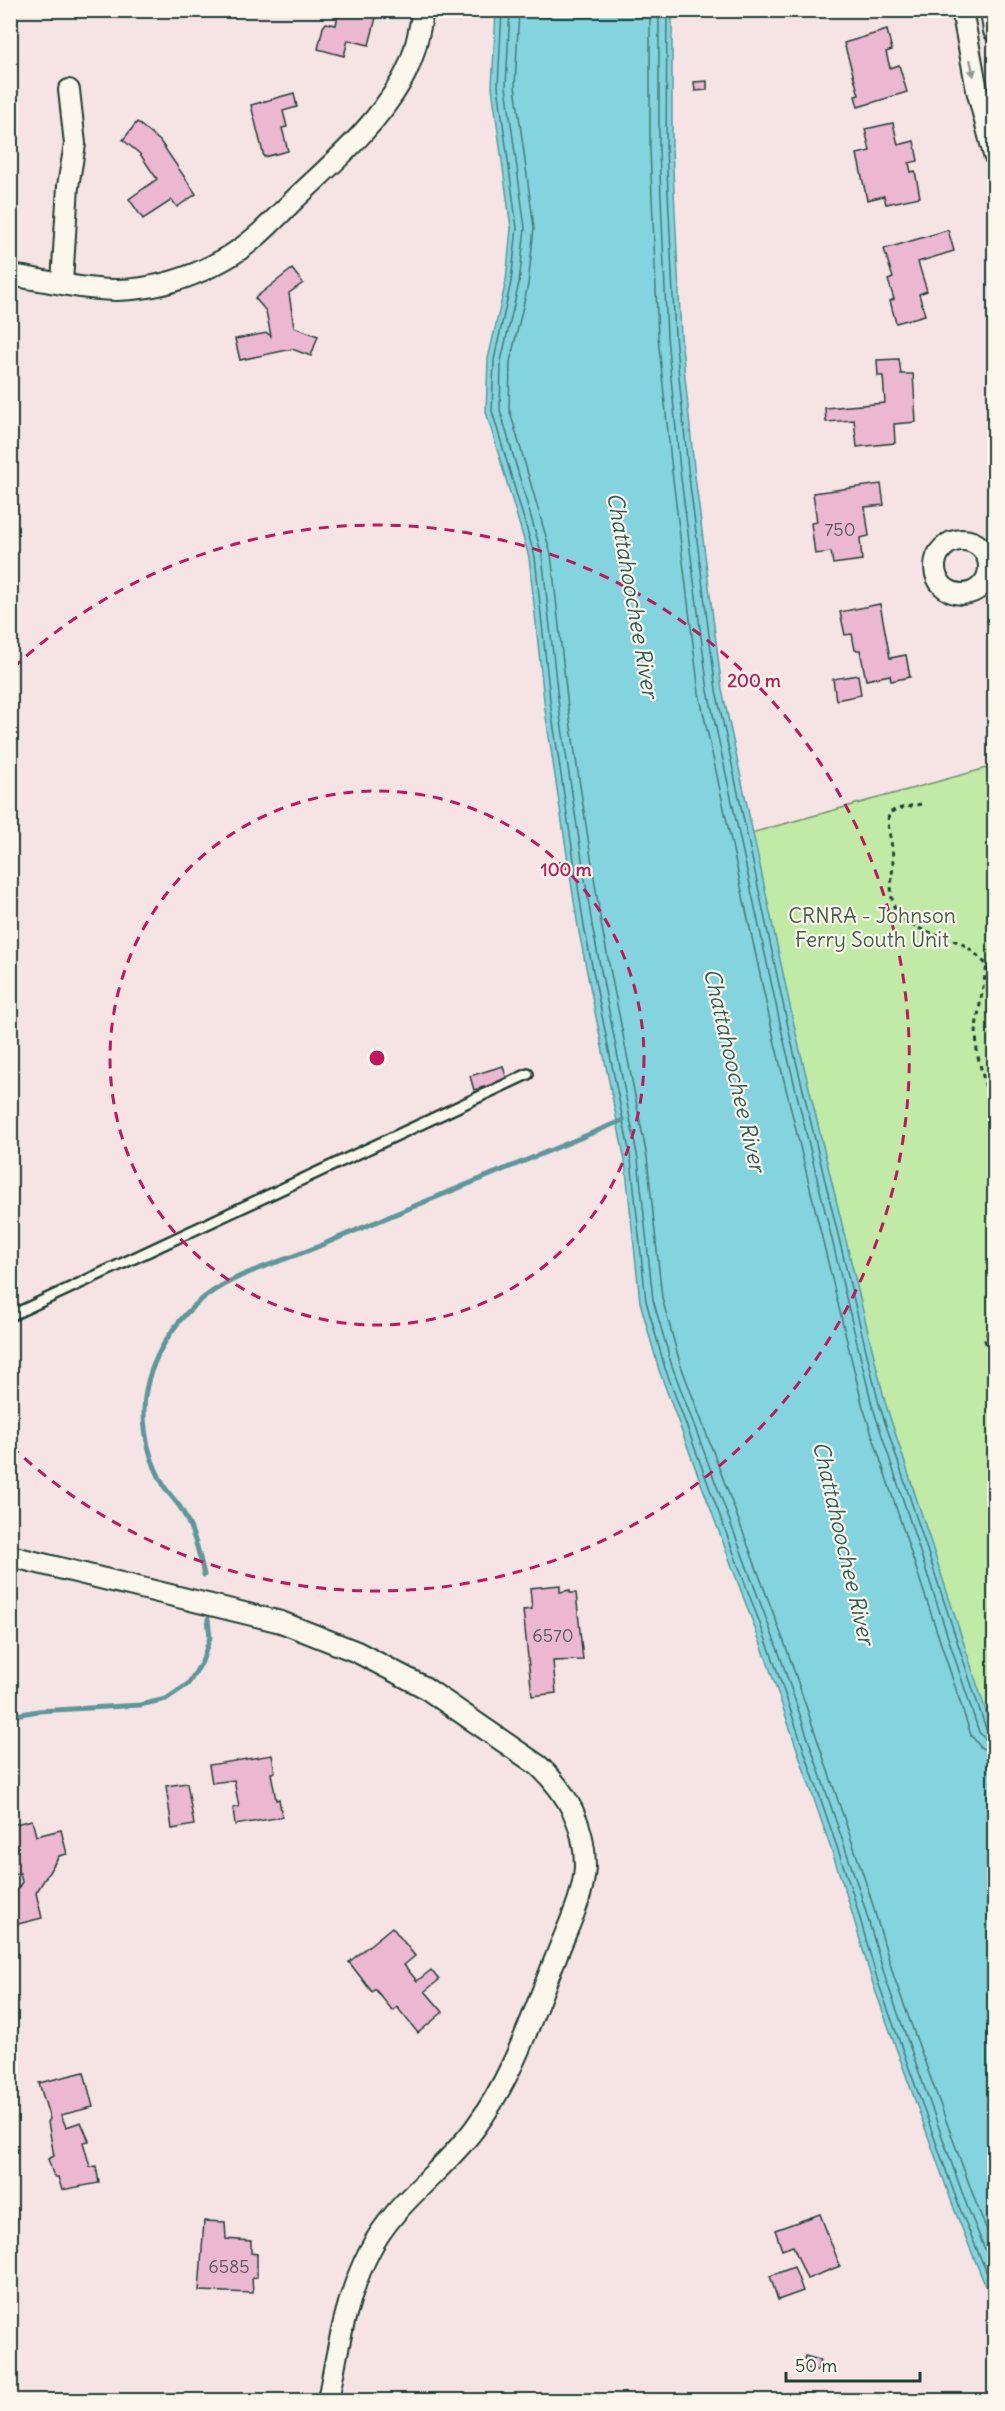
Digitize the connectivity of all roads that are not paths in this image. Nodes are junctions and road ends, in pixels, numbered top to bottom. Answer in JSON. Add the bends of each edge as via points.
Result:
{"nodes":[{"id":1,"x":423,"y":10,"type":"edge"},
{"id":2,"x":962,"y":10,"type":"edge"},
{"id":3,"x":991,"y":10,"type":"edge"},
{"id":4,"x":994,"y":31,"type":"edge"},
{"id":5,"x":69,"y":90,"type":"dead end"},
{"id":6,"x":994,"y":155,"type":"edge"},
{"id":7,"x":10,"y":275,"type":"edge"},
{"id":8,"x":62,"y":283,"type":"junction"},
{"id":9,"x":528,"y":1074,"type":"dead end"},
{"id":10,"x":10,"y":1316,"type":"edge"},
{"id":11,"x":10,"y":1556,"type":"edge"},
{"id":12,"x":327,"y":2400,"type":"edge"}],
"edges":[{"from":1,"to":8,"type":"street","via":[[419,37],[403,77],[385,107],[261,232],[225,259],[184,278],[141,288],[98,290]]},
{"from":2,"to":6,"type":"street","one_way":true},
{"from":3,"to":4,"type":"street"},
{"from":5,"to":8,"type":"street","via":[[75,144],[68,186]]},
{"from":7,"to":8,"type":"street"},
{"from":9,"to":10,"type":"lane"},
{"from":11,"to":12,"type":"street","via":[[281,1622],[357,1652],[424,1687],[539,1766],[556,1782],[577,1819],[585,1867],[579,1898],[513,2064],[474,2130],[403,2202],[369,2252],[348,2304]]}]}
